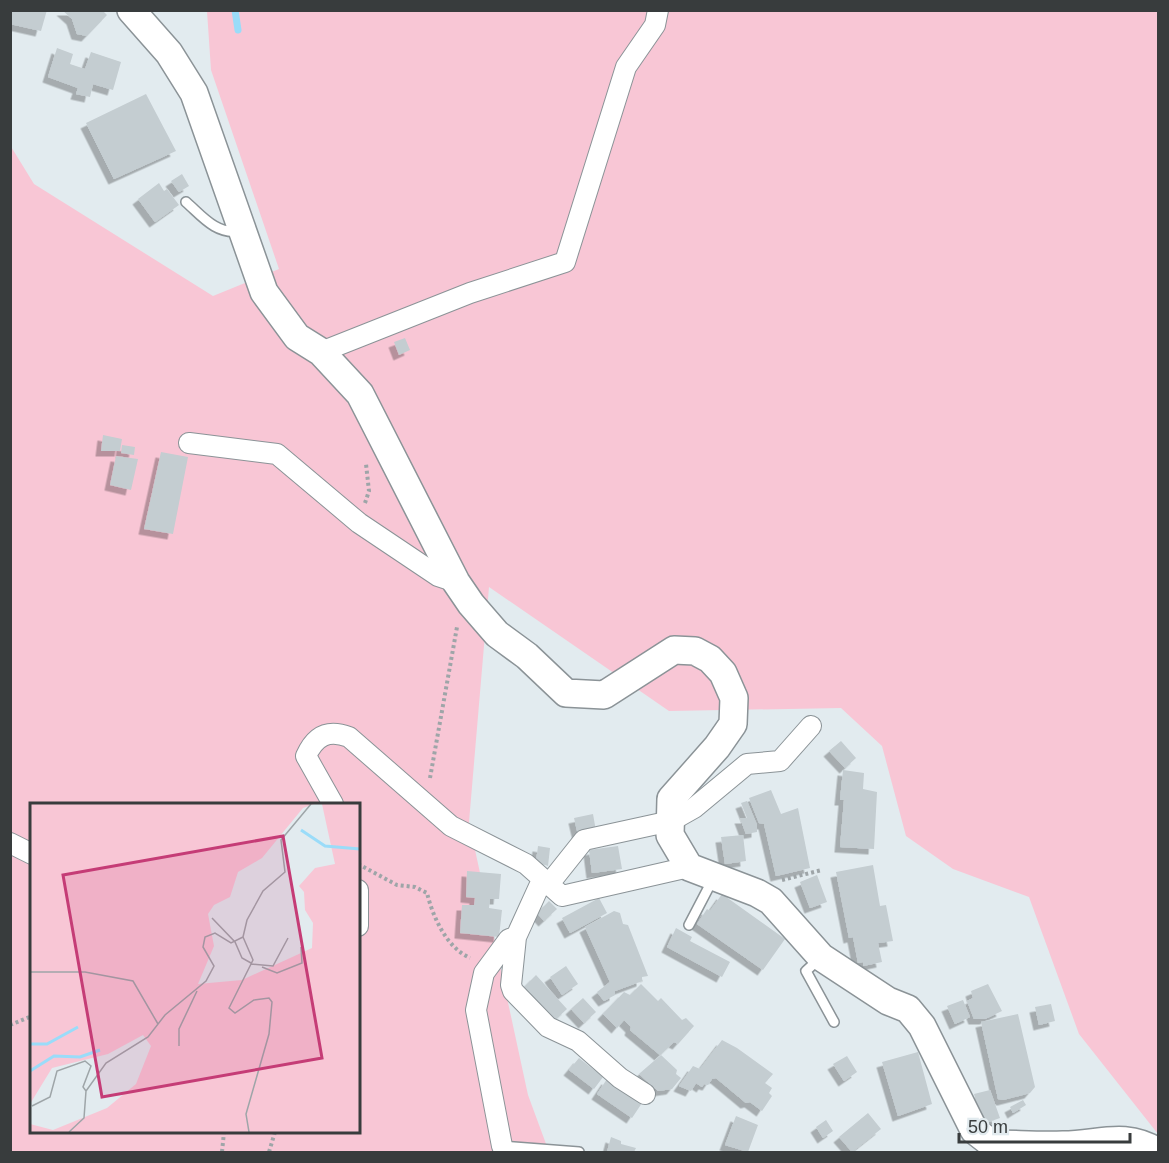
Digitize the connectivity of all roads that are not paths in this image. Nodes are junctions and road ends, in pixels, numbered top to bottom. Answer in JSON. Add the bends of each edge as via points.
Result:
{"nodes":[{"id":1,"x":131,"y":10,"type":"edge"},
{"id":2,"x":658,"y":10,"type":"edge"},
{"id":3,"x":186,"y":202,"type":"dead end"},
{"id":4,"x":241,"y":231,"type":"junction"},
{"id":5,"x":321,"y":352,"type":"junction"},
{"id":6,"x":189,"y":442,"type":"dead end"},
{"id":7,"x":464,"y":593,"type":"junction"},
{"id":8,"x":811,"y":726,"type":"dead end"},
{"id":9,"x":332,"y":803,"type":"edge"},
{"id":10,"x":671,"y":821,"type":"junction"},
{"id":11,"x":10,"y":843,"type":"edge"},
{"id":12,"x":30,"y":853,"type":"edge"},
{"id":13,"x":689,"y":867,"type":"junction"},
{"id":14,"x":714,"y":877,"type":"junction"},
{"id":15,"x":545,"y":882,"type":"junction"},
{"id":16,"x":689,"y":925,"type":"dead end"},
{"id":17,"x":516,"y":937,"type":"junction"},
{"id":18,"x":821,"y":957,"type":"junction"},
{"id":19,"x":834,"y":1022,"type":"dead end"},
{"id":20,"x":645,"y":1094,"type":"dead end"},
{"id":21,"x":502,"y":1146,"type":"joint"},
{"id":22,"x":1068,"y":1149,"type":"edge"},
{"id":23,"x":579,"y":1152,"type":"edge"},
{"id":24,"x":1158,"y":1152,"type":"edge"}],
"edges":[{"from":1,"to":4,"type":"street","via":[[169,53],[194,93]]},
{"from":2,"to":5,"type":"street","via":[[655,25],[626,67],[565,262],[470,293]]},
{"from":3,"to":4,"type":"lane","via":[[213,226],[228,233]]},
{"from":4,"to":5,"type":"street","via":[[264,292],[279,316],[297,337]]},
{"from":5,"to":7,"type":"street","via":[[360,394]]},
{"from":6,"to":7,"type":"street","via":[[277,454],[359,523]]},
{"from":7,"to":10,"type":"street","via":[[497,634],[566,693],[604,695],[674,650],[695,651],[723,673],[734,698],[733,724],[671,799]]},
{"from":8,"to":10,"type":"street","via":[[780,761],[747,764],[694,808]]},
{"from":9,"to":15,"type":"street","via":[[306,756],[314,742],[326,733],[338,732],[349,737],[451,826],[526,864]]},
{"from":10,"to":13,"type":"street","via":[[670,835]]},
{"from":10,"to":15,"type":"street","via":[[584,840]]},
{"from":11,"to":12,"type":"street"},
{"from":13,"to":14,"type":"street"},
{"from":13,"to":15,"type":"street","via":[[562,896]]},
{"from":14,"to":16,"type":"lane"},
{"from":14,"to":18,"type":"street","via":[[771,902]]},
{"from":15,"to":17,"type":"street"},
{"from":17,"to":20,"type":"street","via":[[513,991],[548,1026],[578,1041]]},
{"from":17,"to":21,"type":"street","via":[[509,939],[484,974],[476,1010]]},
{"from":18,"to":19,"type":"lane","via":[[806,971]]},
{"from":18,"to":22,"type":"street","via":[[908,1009],[922,1026],[974,1130],[983,1139],[992,1144]]},
{"from":21,"to":23,"type":"lane"},
{"from":22,"to":24,"type":"street","via":[[1102,1140],[1135,1140]]}]}
